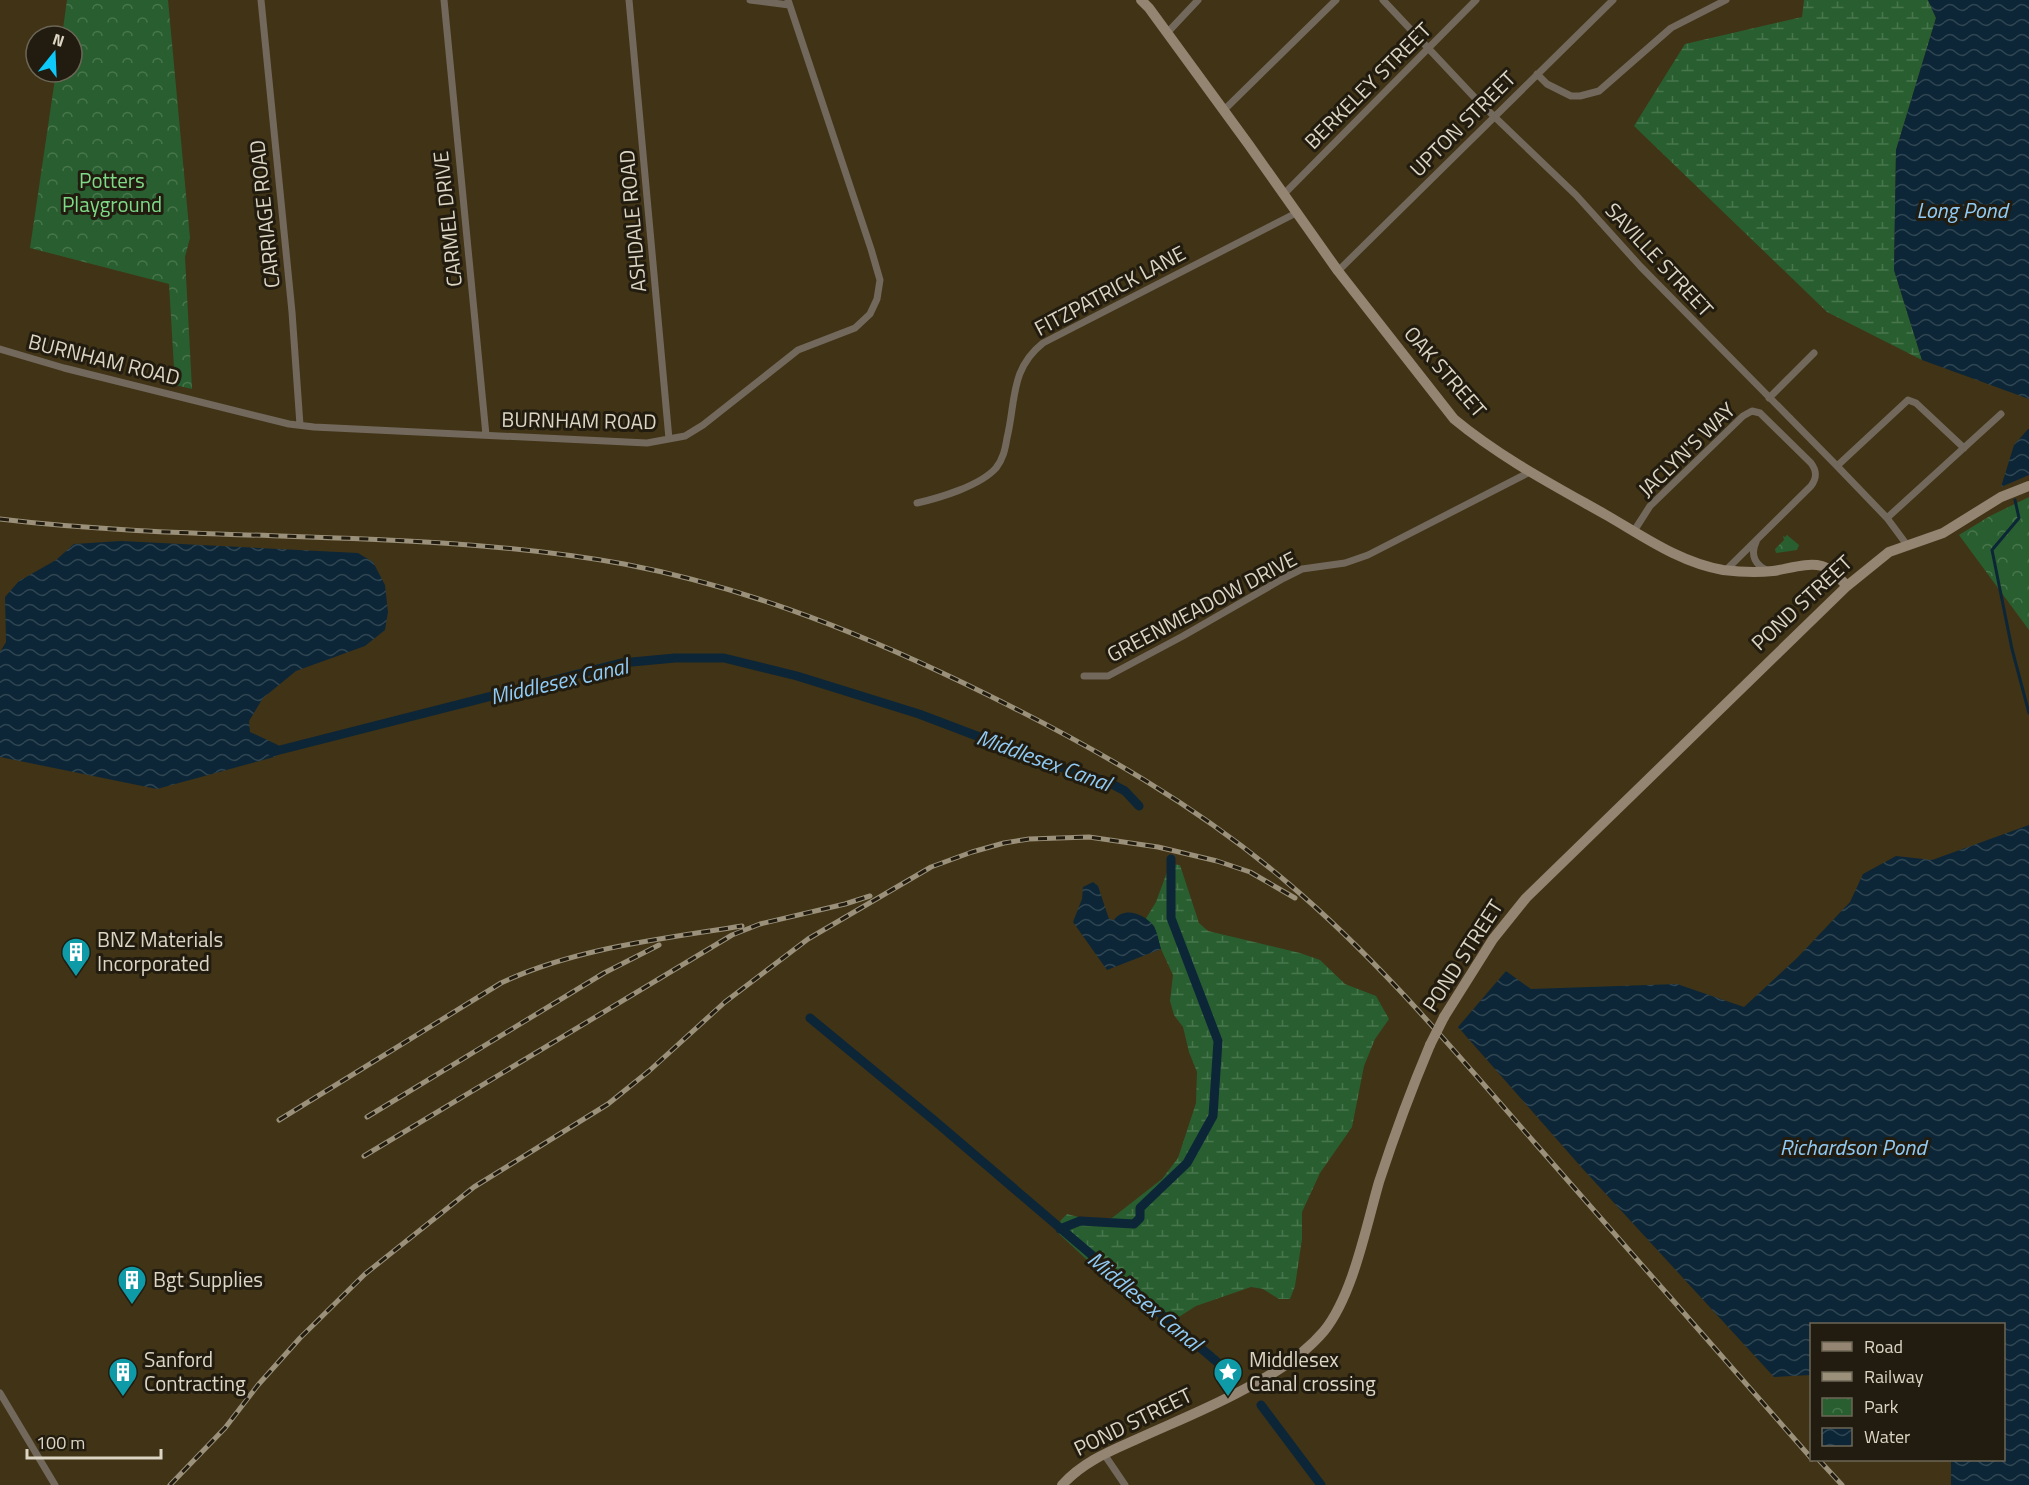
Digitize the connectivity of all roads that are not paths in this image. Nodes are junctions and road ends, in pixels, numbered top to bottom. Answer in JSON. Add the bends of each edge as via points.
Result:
{"nodes":[{"id":1,"x":261,"y":0,"type":"edge"},
{"id":2,"x":444,"y":0,"type":"edge"},
{"id":3,"x":629,"y":0,"type":"edge"},
{"id":4,"x":750,"y":0,"type":"edge"},
{"id":5,"x":1141,"y":0,"type":"edge"},
{"id":6,"x":1198,"y":0,"type":"edge"},
{"id":7,"x":1336,"y":0,"type":"edge"},
{"id":8,"x":1383,"y":0,"type":"edge"},
{"id":9,"x":1476,"y":0,"type":"edge"},
{"id":10,"x":1613,"y":0,"type":"edge"},
{"id":11,"x":1726,"y":0,"type":"edge"},
{"id":12,"x":788,"y":2,"type":"edge"},
{"id":13,"x":1167,"y":33,"type":"junction"},
{"id":14,"x":1429,"y":48,"type":"junction"},
{"id":15,"x":1537,"y":74,"type":"junction"},
{"id":16,"x":1224,"y":110,"type":"junction"},
{"id":17,"x":1494,"y":116,"type":"junction"},
{"id":18,"x":1283,"y":195,"type":"junction"},
{"id":19,"x":1296,"y":213,"type":"junction"},
{"id":20,"x":1338,"y":271,"type":"junction"},
{"id":21,"x":0,"y":349,"type":"edge"},
{"id":22,"x":1814,"y":353,"type":"dead end"},
{"id":23,"x":1769,"y":398,"type":"junction"},
{"id":24,"x":2001,"y":414,"type":"dead end"},
{"id":25,"x":300,"y":425,"type":"junction"},
{"id":26,"x":486,"y":435,"type":"junction"},
{"id":27,"x":669,"y":439,"type":"junction"},
{"id":28,"x":1964,"y":448,"type":"junction"},
{"id":29,"x":1837,"y":466,"type":"junction"},
{"id":30,"x":1530,"y":472,"type":"junction"},
{"id":31,"x":2029,"y":486,"type":"edge"},
{"id":32,"x":917,"y":503,"type":"dead end"},
{"id":33,"x":1887,"y":518,"type":"junction"},
{"id":34,"x":1634,"y":531,"type":"junction"},
{"id":35,"x":1757,"y":539,"type":"junction"},
{"id":36,"x":1908,"y":545,"type":"junction"},
{"id":37,"x":1726,"y":570,"type":"junction"},
{"id":38,"x":1771,"y":571,"type":"junction"},
{"id":39,"x":1847,"y":586,"type":"junction"},
{"id":40,"x":1084,"y":676,"type":"dead end"},
{"id":41,"x":0,"y":1393,"type":"edge"},
{"id":42,"x":1104,"y":1454,"type":"junction"},
{"id":43,"x":55,"y":1485,"type":"edge"},
{"id":44,"x":1062,"y":1485,"type":"edge"},
{"id":45,"x":1125,"y":1485,"type":"edge"}],
"edges":[{"from":1,"to":25,"type":"street","name":"CARRIAGE ROAD"},
{"from":2,"to":26,"type":"street","name":"CARMEL DRIVE"},
{"from":3,"to":27,"type":"street","name":"ASHDALE ROAD"},
{"from":4,"to":12,"type":"street"},
{"from":5,"to":13,"type":"street","name":"OAK STREET"},
{"from":6,"to":13,"type":"street"},
{"from":7,"to":16,"type":"street"},
{"from":8,"to":14,"type":"street","name":"SAVILLE STREET"},
{"from":9,"to":14,"type":"street","name":"BERKELEY STREET"},
{"from":10,"to":15,"type":"street","name":"UPTON STREET"},
{"from":11,"to":15,"type":"street","via":[[1671,28],[1599,91],[1571,96]]},
{"from":12,"to":27,"type":"street","name":"BURNHAM ROAD","via":[[871,249],[880,280],[877,299],[870,314],[855,328],[798,350],[703,425],[685,436]]},
{"from":13,"to":16,"type":"street","name":"OAK STREET"},
{"from":14,"to":17,"type":"street","name":"SAVILLE STREET"},
{"from":14,"to":18,"type":"street","name":"BERKELEY STREET"},
{"from":15,"to":17,"type":"street","name":"UPTON STREET"},
{"from":16,"to":18,"type":"street","name":"OAK STREET"},
{"from":17,"to":20,"type":"street","name":"UPTON STREET"},
{"from":17,"to":23,"type":"street","name":"SAVILLE STREET","via":[[1576,195]]},
{"from":18,"to":19,"type":"street","name":"OAK STREET"},
{"from":19,"to":20,"type":"street","name":"OAK STREET"},
{"from":19,"to":32,"type":"street","name":"FITZPATRICK LANE","via":[[1038,347],[1018,374],[1004,456],[994,470],[967,486]]},
{"from":20,"to":30,"type":"street","name":"OAK STREET","via":[[1454,419]]},
{"from":21,"to":25,"type":"street","name":"BURNHAM ROAD"},
{"from":22,"to":23,"type":"street"},
{"from":23,"to":29,"type":"street","name":"SAVILLE STREET"},
{"from":24,"to":28,"type":"street"},
{"from":25,"to":26,"type":"street","name":"BURNHAM ROAD"},
{"from":26,"to":27,"type":"street","name":"BURNHAM ROAD","via":[[648,443]]},
{"from":28,"to":29,"type":"street","via":[[1908,400]]},
{"from":28,"to":33,"type":"street"},
{"from":29,"to":33,"type":"street","name":"SAVILLE STREET"},
{"from":30,"to":34,"type":"street","name":"OAK STREET"},
{"from":30,"to":40,"type":"street","name":"GREENMEADOW DRIVE","via":[[1368,555],[1345,563],[1302,569],[1108,676]]},
{"from":31,"to":36,"type":"street","name":"POND STREET","via":[[1990,503],[1943,533]]},
{"from":33,"to":36,"type":"street","name":"SAVILLE STREET"},
{"from":34,"to":35,"type":"street","name":"JACLYN'S WAY","via":[[1653,503],[1748,412],[1756,411],[1766,416],[1811,463],[1816,475],[1811,486]]},
{"from":34,"to":37,"type":"street","name":"OAK STREET","via":[[1685,558]]},
{"from":35,"to":37,"type":"street"},
{"from":35,"to":38,"type":"street","via":[[1754,559],[1761,568]]},
{"from":36,"to":39,"type":"street","name":"POND STREET","via":[[1887,553]]},
{"from":37,"to":38,"type":"street","name":"OAK STREET"},
{"from":38,"to":39,"type":"street","name":"OAK STREET","via":[[1820,566]]},
{"from":39,"to":42,"type":"street","name":"POND STREET","bridge":true,"via":[[1526,898],[1487,947],[1430,1045],[1391,1146],[1359,1255],[1338,1309],[1324,1330],[1291,1360],[1240,1392]]},
{"from":41,"to":43,"type":"street"},
{"from":42,"to":44,"type":"street","name":"POND STREET","via":[[1092,1459]]},
{"from":42,"to":45,"type":"street"}]}
